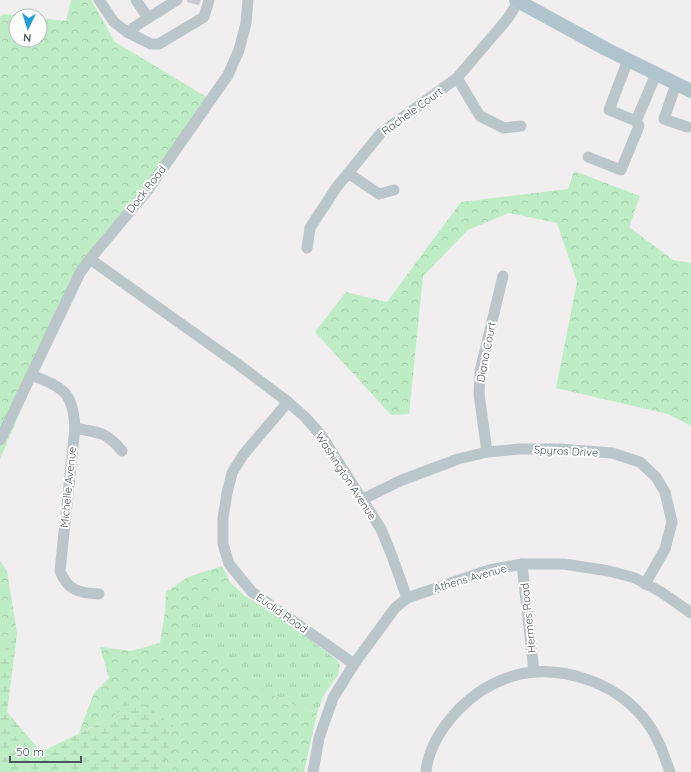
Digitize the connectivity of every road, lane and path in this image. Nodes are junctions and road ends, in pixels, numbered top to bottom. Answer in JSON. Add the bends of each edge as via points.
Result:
{"nodes":[{"id":1,"x":99,"y":0,"type":"edge"},
{"id":2,"x":136,"y":0,"type":"edge"},
{"id":3,"x":177,"y":0,"type":"edge"},
{"id":4,"x":209,"y":0,"type":"edge"},
{"id":5,"x":248,"y":0,"type":"edge"},
{"id":6,"x":517,"y":1,"type":"edge"},
{"id":7,"x":148,"y":18,"type":"junction"},
{"id":8,"x":127,"y":32,"type":"junction"},
{"id":9,"x":628,"y":60,"type":"junction"},
{"id":10,"x":656,"y":74,"type":"junction"},
{"id":11,"x":457,"y":78,"type":"junction"},
{"id":12,"x":676,"y":84,"type":"junction"},
{"id":13,"x":691,"y":91,"type":"edge"},
{"id":14,"x":636,"y":121,"type":"junction"},
{"id":15,"x":521,"y":126,"type":"dead end"},
{"id":16,"x":687,"y":127,"type":"dead end"},
{"id":17,"x":588,"y":157,"type":"dead end"},
{"id":18,"x":348,"y":173,"type":"junction"},
{"id":19,"x":394,"y":190,"type":"dead end"},
{"id":20,"x":307,"y":248,"type":"dead end"},
{"id":21,"x":90,"y":258,"type":"junction"},
{"id":22,"x":503,"y":276,"type":"dead end"},
{"id":23,"x":32,"y":375,"type":"junction"},
{"id":24,"x":288,"y":402,"type":"junction"},
{"id":25,"x":75,"y":428,"type":"junction"},
{"id":26,"x":0,"y":440,"type":"edge"},
{"id":27,"x":122,"y":451,"type":"dead end"},
{"id":28,"x":487,"y":452,"type":"junction"},
{"id":29,"x":363,"y":499,"type":"junction"},
{"id":30,"x":522,"y":564,"type":"junction"},
{"id":31,"x":645,"y":584,"type":"junction"},
{"id":32,"x":99,"y":594,"type":"dead end"},
{"id":33,"x":407,"y":598,"type":"junction"},
{"id":34,"x":691,"y":613,"type":"edge"},
{"id":35,"x":354,"y":664,"type":"junction"},
{"id":36,"x":534,"y":672,"type":"junction"},
{"id":37,"x":313,"y":772,"type":"edge"},
{"id":38,"x":426,"y":772,"type":"edge"},
{"id":39,"x":670,"y":772,"type":"edge"}],
"edges":[{"from":1,"to":8,"type":"street","via":[[114,22]]},
{"from":2,"to":7,"type":"street"},
{"from":3,"to":7,"type":"street"},
{"from":4,"to":8,"type":"street","via":[[204,17],[159,44],[151,44]]},
{"from":5,"to":21,"type":"street","name":"Dock Road","via":[[246,23],[239,50],[228,75],[147,191]]},
{"from":6,"to":9,"type":"main road"},
{"from":6,"to":11,"type":"street","name":"Rachele Court","via":[[508,18]]},
{"from":7,"to":8,"type":"street"},
{"from":9,"to":10,"type":"main road"},
{"from":9,"to":14,"type":"street","via":[[609,110]]},
{"from":10,"to":12,"type":"main road"},
{"from":10,"to":14,"type":"street"},
{"from":11,"to":15,"type":"street","via":[[480,116],[504,128]]},
{"from":11,"to":18,"type":"street","name":"Rachele Court","via":[[381,133]]},
{"from":12,"to":13,"type":"main road"},
{"from":12,"to":16,"type":"street","via":[[664,118]]},
{"from":14,"to":17,"type":"street","via":[[639,126],[621,170]]},
{"from":18,"to":19,"type":"street","via":[[378,194]]},
{"from":18,"to":20,"type":"street","name":"Rachele Court","via":[[310,228]]},
{"from":21,"to":23,"type":"street","name":"Dock Road","via":[[74,283]]},
{"from":21,"to":24,"type":"street","name":"Washington Avenue"},
{"from":22,"to":28,"type":"street","name":"Diana Court","via":[[480,371],[479,394]]},
{"from":23,"to":25,"type":"street","name":"Michelle Avenue","via":[[65,392],[74,415]]},
{"from":23,"to":26,"type":"street","name":"Dock Road"},
{"from":24,"to":29,"type":"street","name":"Washington Avenue","via":[[321,435]]},
{"from":24,"to":35,"type":"street","name":"Euclid Road","via":[[243,454],[232,473],[223,518],[223,544],[229,564],[252,592]]},
{"from":25,"to":27,"type":"street","via":[[104,434]]},
{"from":25,"to":32,"type":"street","name":"Michelle Avenue","via":[[60,571],[70,588],[83,594]]},
{"from":28,"to":29,"type":"street","name":"Spyros Drive","via":[[458,459],[402,480]]},
{"from":28,"to":31,"type":"street","name":"Spyros Drive","via":[[560,449],[612,454],[640,462],[656,477],[665,492],[672,522],[664,549]]},
{"from":29,"to":33,"type":"street","name":"Washington Avenue","via":[[381,529]]},
{"from":30,"to":31,"type":"street","name":"Athens Avenue","via":[[564,564],[609,571],[635,578]]},
{"from":30,"to":33,"type":"street","name":"Athens Avenue","via":[[488,570]]},
{"from":30,"to":36,"type":"street","name":"Hermes Road"},
{"from":31,"to":34,"type":"street","name":"Athens Avenue"},
{"from":33,"to":35,"type":"street","via":[[394,608]]},
{"from":35,"to":37,"type":"street","via":[[333,698],[319,738]]},
{"from":36,"to":38,"type":"street","via":[[513,676],[489,686],[470,699],[449,719],[436,739]]},
{"from":36,"to":39,"type":"street","via":[[562,673],[588,679],[619,695],[642,716],[661,744]]}]}
